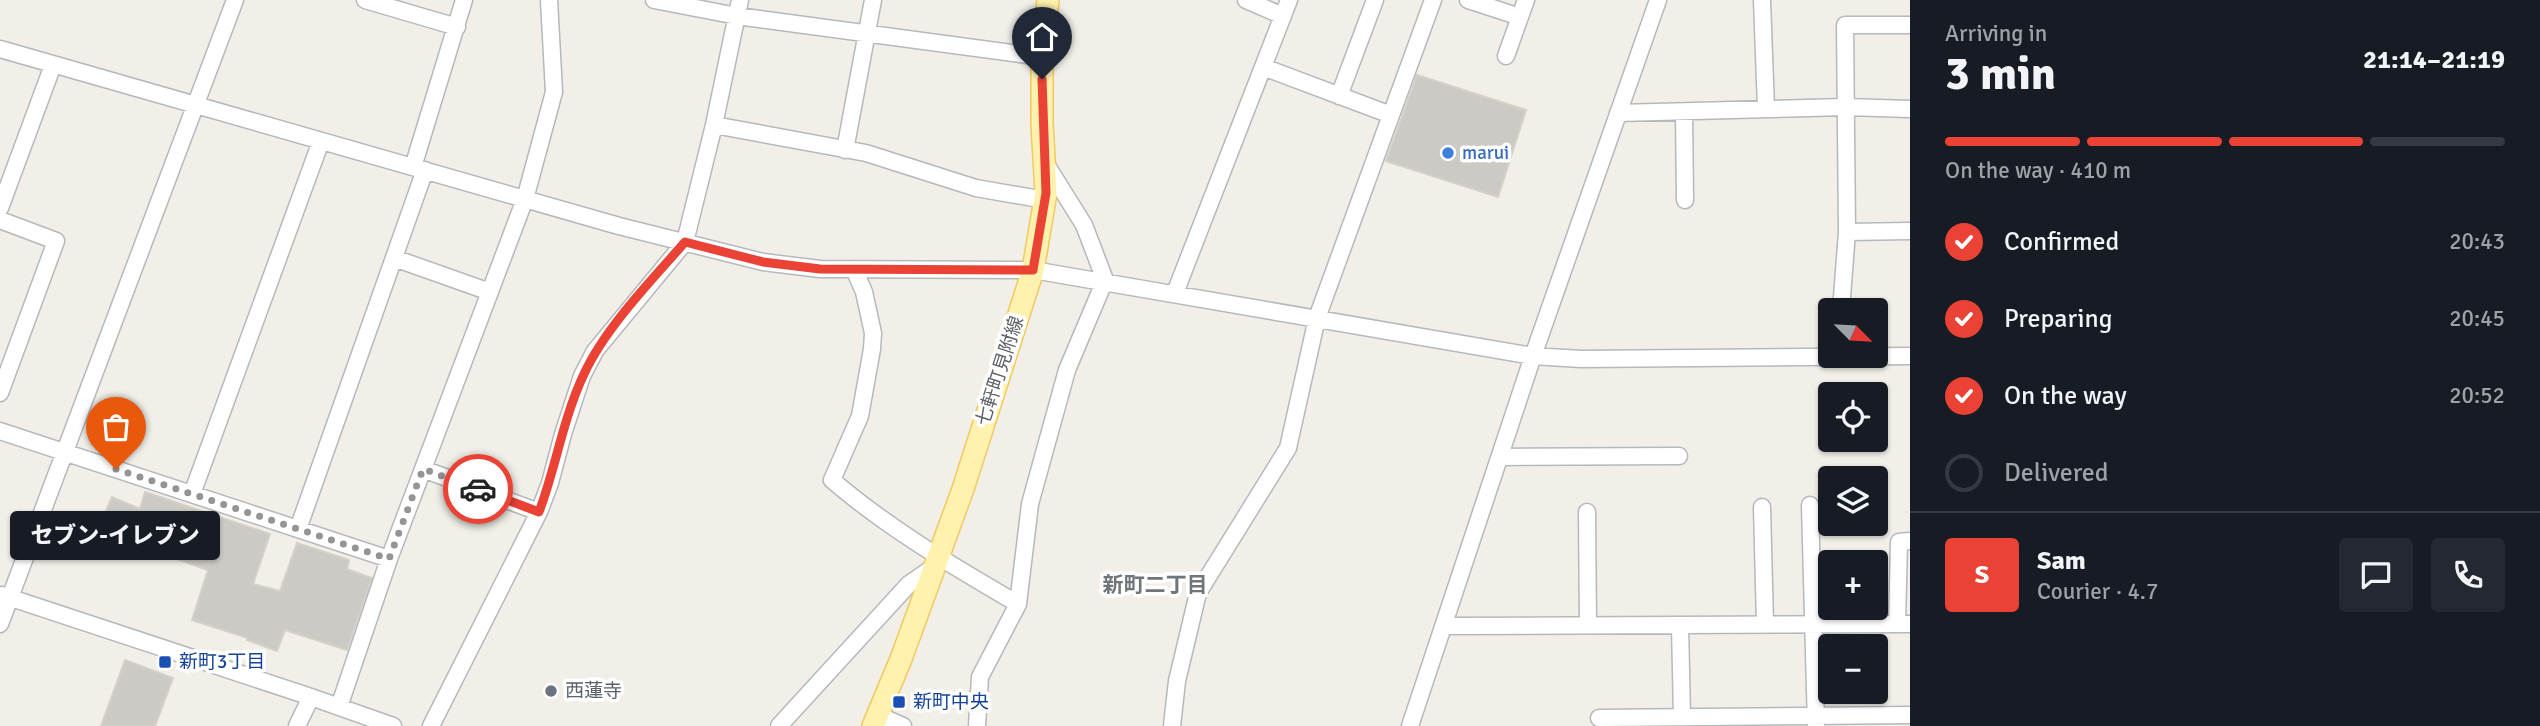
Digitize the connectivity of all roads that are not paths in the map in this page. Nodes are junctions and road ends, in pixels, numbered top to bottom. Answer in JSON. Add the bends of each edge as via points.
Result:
{"nodes":[{"id":1,"x":235,"y":0,"type":"edge"},
{"id":2,"x":365,"y":0,"type":"edge"},
{"id":3,"x":464,"y":0,"type":"edge"},
{"id":4,"x":550,"y":0,"type":"edge"},
{"id":5,"x":653,"y":0,"type":"edge"},
{"id":6,"x":873,"y":0,"type":"edge"},
{"id":7,"x":1048,"y":0,"type":"edge"},
{"id":8,"x":1246,"y":0,"type":"edge"},
{"id":9,"x":1289,"y":0,"type":"edge"},
{"id":10,"x":1375,"y":0,"type":"edge"},
{"id":11,"x":1433,"y":0,"type":"edge"},
{"id":12,"x":1468,"y":0,"type":"edge"},
{"id":13,"x":1525,"y":0,"type":"edge"},
{"id":14,"x":1658,"y":0,"type":"edge"},
{"id":15,"x":1762,"y":0,"type":"edge"},
{"id":16,"x":738,"y":8,"type":"edge"},
{"id":17,"x":1283,"y":16,"type":"junction"},
{"id":18,"x":1520,"y":17,"type":"junction"},
{"id":19,"x":1910,"y":25,"type":"edge"},
{"id":20,"x":457,"y":27,"type":"junction"},
{"id":21,"x":867,"y":34,"type":"junction"},
{"id":22,"x":0,"y":50,"type":"edge"},
{"id":23,"x":1506,"y":56,"type":"dead end"},
{"id":24,"x":1042,"y":57,"type":"junction"},
{"id":25,"x":53,"y":65,"type":"junction"},
{"id":26,"x":1263,"y":67,"type":"junction"},
{"id":27,"x":1339,"y":96,"type":"junction"},
{"id":28,"x":195,"y":105,"type":"junction"},
{"id":29,"x":1846,"y":107,"type":"junction"},
{"id":30,"x":1766,"y":109,"type":"junction"},
{"id":31,"x":1910,"y":109,"type":"edge"},
{"id":32,"x":1684,"y":111,"type":"junction"},
{"id":33,"x":1618,"y":113,"type":"junction"},
{"id":34,"x":1391,"y":115,"type":"junction"},
{"id":35,"x":714,"y":125,"type":"junction"},
{"id":36,"x":321,"y":141,"type":"junction"},
{"id":37,"x":845,"y":150,"type":"junction"},
{"id":38,"x":1044,"y":161,"type":"junction"},
{"id":39,"x":419,"y":169,"type":"junction"},
{"id":40,"x":525,"y":199,"type":"junction"},
{"id":41,"x":1045,"y":200,"type":"junction"},
{"id":42,"x":1685,"y":200,"type":"dead end"},
{"id":43,"x":0,"y":208,"type":"edge"},
{"id":44,"x":0,"y":220,"type":"edge"},
{"id":45,"x":1910,"y":230,"type":"edge"},
{"id":46,"x":1847,"y":232,"type":"junction"},
{"id":47,"x":685,"y":242,"type":"junction"},
{"id":48,"x":394,"y":258,"type":"junction"},
{"id":49,"x":854,"y":269,"type":"junction"},
{"id":50,"x":1033,"y":270,"type":"junction"},
{"id":51,"x":1105,"y":280,"type":"junction"},
{"id":52,"x":490,"y":292,"type":"junction"},
{"id":53,"x":1175,"y":293,"type":"junction"},
{"id":54,"x":1842,"y":298,"type":"edge"},
{"id":55,"x":1317,"y":318,"type":"junction"},
{"id":56,"x":1533,"y":356,"type":"junction"},
{"id":57,"x":1818,"y":356,"type":"edge"},
{"id":58,"x":1888,"y":356,"type":"edge"},
{"id":59,"x":1910,"y":356,"type":"edge"},
{"id":60,"x":0,"y":393,"type":"edge"},
{"id":61,"x":0,"y":431,"type":"edge"},
{"id":62,"x":65,"y":452,"type":"junction"},
{"id":63,"x":1679,"y":456,"type":"dead end"},
{"id":64,"x":1500,"y":457,"type":"junction"},
{"id":65,"x":423,"y":469,"type":"junction"},
{"id":66,"x":192,"y":494,"type":"junction"},
{"id":67,"x":1810,"y":505,"type":"dead end"},
{"id":68,"x":1762,"y":507,"type":"dead end"},
{"id":69,"x":539,"y":512,"type":"junction"},
{"id":70,"x":1587,"y":512,"type":"dead end"},
{"id":71,"x":299,"y":529,"type":"junction"},
{"id":72,"x":1910,"y":541,"type":"edge"},
{"id":73,"x":389,"y":559,"type":"junction"},
{"id":74,"x":937,"y":562,"type":"junction"},
{"id":75,"x":5,"y":596,"type":"edge"},
{"id":76,"x":1018,"y":604,"type":"junction"},
{"id":77,"x":0,"y":624,"type":"edge"},
{"id":78,"x":1765,"y":624,"type":"junction"},
{"id":79,"x":1815,"y":624,"type":"junction"},
{"id":80,"x":1903,"y":624,"type":"edge"},
{"id":81,"x":1588,"y":625,"type":"junction"},
{"id":82,"x":1679,"y":625,"type":"junction"},
{"id":83,"x":1444,"y":626,"type":"junction"},
{"id":84,"x":311,"y":696,"type":"junction"},
{"id":85,"x":339,"y":707,"type":"junction"},
{"id":86,"x":1910,"y":715,"type":"edge"},
{"id":87,"x":1682,"y":717,"type":"junction"},
{"id":88,"x":1598,"y":718,"type":"dead end"},
{"id":89,"x":876,"y":720,"type":"edge"},
{"id":90,"x":1816,"y":721,"type":"edge"},
{"id":91,"x":297,"y":726,"type":"edge"},
{"id":92,"x":393,"y":726,"type":"edge"},
{"id":93,"x":431,"y":726,"type":"edge"},
{"id":94,"x":779,"y":726,"type":"edge"},
{"id":95,"x":903,"y":726,"type":"edge"},
{"id":96,"x":977,"y":726,"type":"edge"},
{"id":97,"x":1172,"y":726,"type":"edge"},
{"id":98,"x":1410,"y":726,"type":"edge"}],
"edges":[{"from":1,"to":28,"type":"street"},
{"from":2,"to":20,"type":"street"},
{"from":3,"to":20,"type":"street"},
{"from":4,"to":40,"type":"street","via":[[554,92]]},
{"from":5,"to":16,"type":"street"},
{"from":6,"to":21,"type":"street"},
{"from":7,"to":24,"type":"main road","name":"七軒町見附線"},
{"from":8,"to":17,"type":"street"},
{"from":9,"to":17,"type":"street"},
{"from":10,"to":27,"type":"street"},
{"from":11,"to":34,"type":"street"},
{"from":12,"to":18,"type":"street"},
{"from":13,"to":18,"type":"street"},
{"from":14,"to":33,"type":"street"},
{"from":15,"to":30,"type":"street"},
{"from":16,"to":21,"type":"street"},
{"from":16,"to":35,"type":"street"},
{"from":17,"to":26,"type":"street"},
{"from":18,"to":23,"type":"street"},
{"from":19,"to":29,"type":"street","via":[[1845,25]]},
{"from":20,"to":39,"type":"street"},
{"from":21,"to":24,"type":"street"},
{"from":21,"to":37,"type":"street"},
{"from":22,"to":25,"type":"street"},
{"from":24,"to":38,"type":"main road","name":"七軒町見附線"},
{"from":25,"to":28,"type":"street"},
{"from":25,"to":43,"type":"street"},
{"from":26,"to":27,"type":"street"},
{"from":26,"to":53,"type":"street"},
{"from":27,"to":34,"type":"street"},
{"from":28,"to":36,"type":"street"},
{"from":28,"to":62,"type":"street"},
{"from":29,"to":30,"type":"street"},
{"from":29,"to":31,"type":"street"},
{"from":29,"to":46,"type":"street"},
{"from":30,"to":32,"type":"street"},
{"from":32,"to":33,"type":"street"},
{"from":32,"to":42,"type":"street"},
{"from":33,"to":56,"type":"street"},
{"from":34,"to":55,"type":"street"},
{"from":35,"to":37,"type":"street"},
{"from":35,"to":47,"type":"street"},
{"from":36,"to":39,"type":"street"},
{"from":36,"to":66,"type":"street"},
{"from":37,"to":41,"type":"street","via":[[976,188]]},
{"from":38,"to":41,"type":"main road","name":"七軒町見附線"},
{"from":38,"to":51,"type":"street","via":[[1084,225]]},
{"from":39,"to":40,"type":"street"},
{"from":39,"to":48,"type":"street"},
{"from":40,"to":47,"type":"street"},
{"from":40,"to":52,"type":"street"},
{"from":41,"to":50,"type":"main road","name":"七軒町見附線"},
{"from":44,"to":60,"type":"street","via":[[56,241]]},
{"from":45,"to":46,"type":"street"},
{"from":46,"to":54,"type":"street"},
{"from":47,"to":49,"type":"street","via":[[763,262]]},
{"from":47,"to":69,"type":"street","via":[[595,351],[582,376]]},
{"from":48,"to":52,"type":"street"},
{"from":48,"to":71,"type":"street"},
{"from":49,"to":50,"type":"street"},
{"from":49,"to":74,"type":"street","via":[[869,312],[872,349],[860,415],[832,480]]},
{"from":50,"to":51,"type":"street"},
{"from":50,"to":74,"type":"main road","name":"七軒町見附線"},
{"from":51,"to":53,"type":"street"},
{"from":51,"to":76,"type":"street","via":[[1067,370],[1030,504]]},
{"from":52,"to":65,"type":"street"},
{"from":53,"to":55,"type":"street"},
{"from":55,"to":56,"type":"street"},
{"from":55,"to":97,"type":"street","via":[[1288,448],[1198,593],[1177,681]]},
{"from":56,"to":57,"type":"street"},
{"from":56,"to":64,"type":"street"},
{"from":58,"to":59,"type":"street"},
{"from":61,"to":62,"type":"street"},
{"from":62,"to":66,"type":"street"},
{"from":62,"to":75,"type":"street"},
{"from":63,"to":64,"type":"street"},
{"from":64,"to":83,"type":"street"},
{"from":65,"to":69,"type":"street"},
{"from":65,"to":73,"type":"street"},
{"from":66,"to":71,"type":"street"},
{"from":67,"to":79,"type":"street"},
{"from":68,"to":78,"type":"street"},
{"from":69,"to":93,"type":"street"},
{"from":70,"to":81,"type":"street"},
{"from":71,"to":73,"type":"street"},
{"from":72,"to":80,"type":"street","via":[[1899,542]]},
{"from":73,"to":85,"type":"street"},
{"from":74,"to":76,"type":"street"},
{"from":74,"to":89,"type":"main road","name":"七軒町見附線"},
{"from":74,"to":94,"type":"street","via":[[909,584]]},
{"from":75,"to":77,"type":"street"},
{"from":75,"to":84,"type":"street"},
{"from":76,"to":96,"type":"street","via":[[980,677]]},
{"from":78,"to":79,"type":"street"},
{"from":78,"to":82,"type":"street"},
{"from":79,"to":80,"type":"street"},
{"from":79,"to":90,"type":"street"},
{"from":81,"to":82,"type":"street"},
{"from":81,"to":83,"type":"street"},
{"from":82,"to":87,"type":"street"},
{"from":83,"to":98,"type":"street"},
{"from":84,"to":85,"type":"street"},
{"from":84,"to":91,"type":"street"},
{"from":85,"to":92,"type":"street"},
{"from":86,"to":90,"type":"street"},
{"from":87,"to":88,"type":"street"},
{"from":87,"to":90,"type":"street"},
{"from":89,"to":95,"type":"street"}]}
